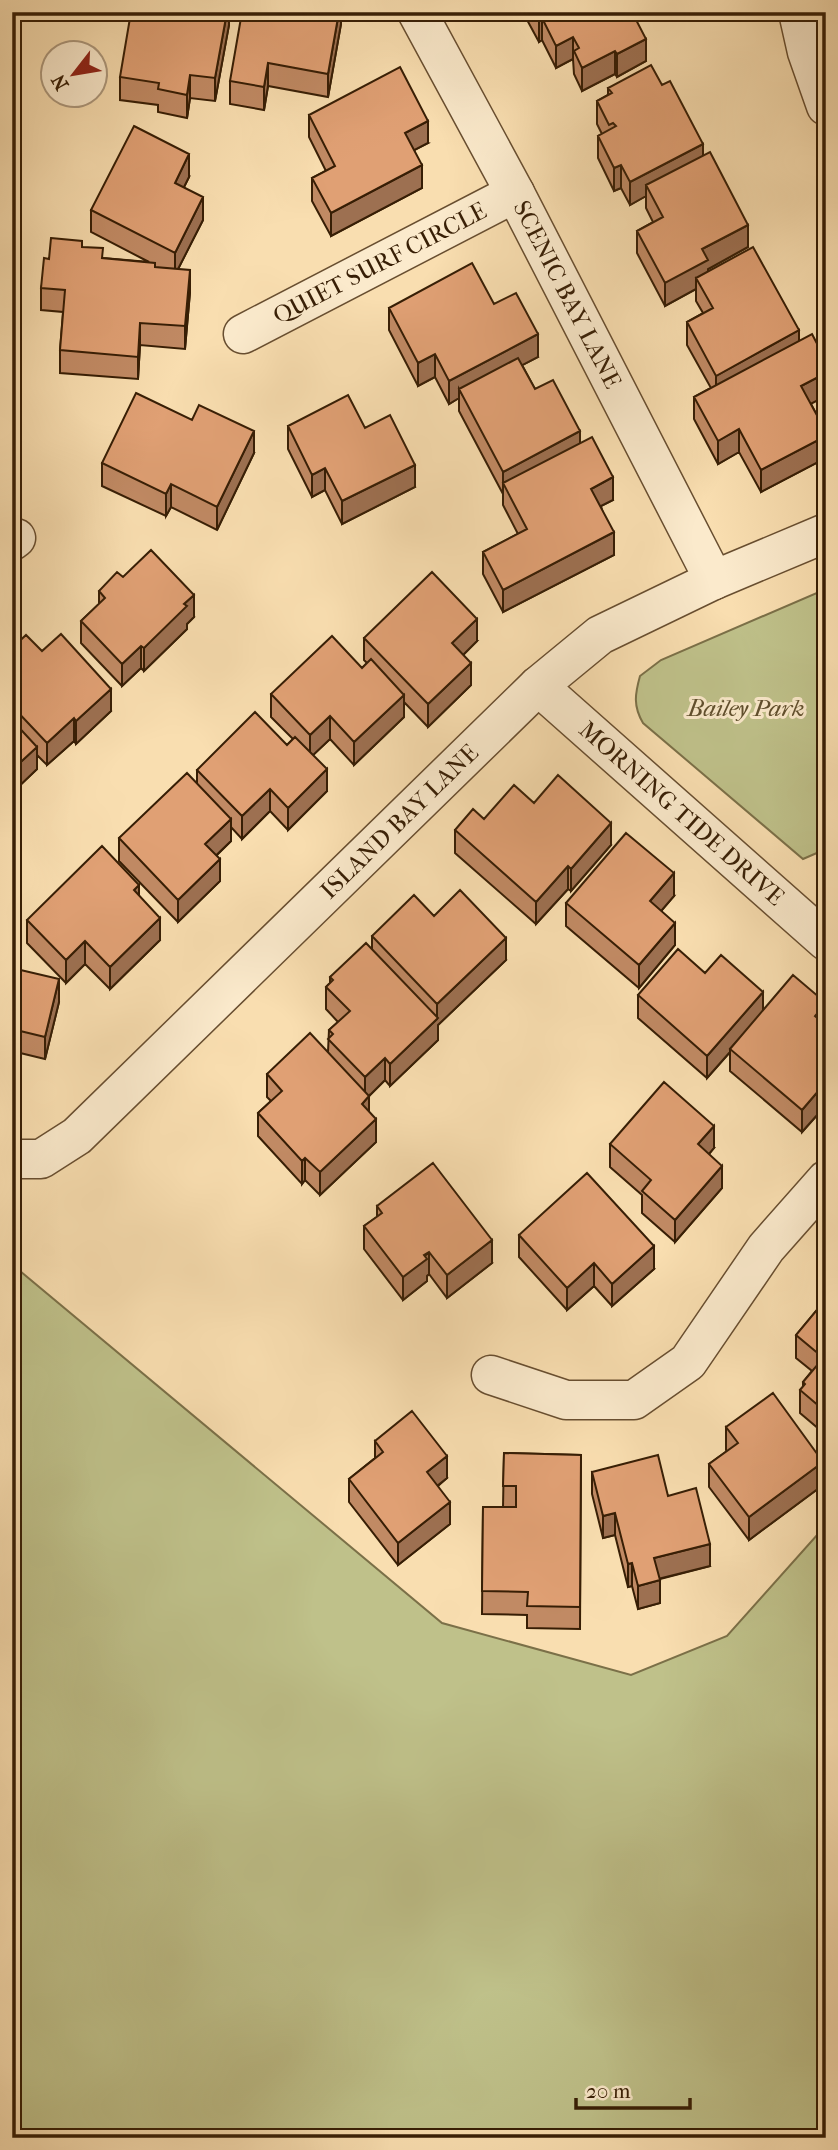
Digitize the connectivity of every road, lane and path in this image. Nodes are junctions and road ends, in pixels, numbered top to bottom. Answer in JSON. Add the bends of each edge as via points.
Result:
{"nodes":[{"id":1,"x":417,"y":12,"type":"edge"},
{"id":2,"x":798,"y":12,"type":"edge"},
{"id":3,"x":826,"y":106,"type":"edge"},
{"id":4,"x":515,"y":192,"type":"junction"},
{"id":5,"x":243,"y":334,"type":"dead end"},
{"id":6,"x":826,"y":533,"type":"edge"},
{"id":7,"x":714,"y":580,"type":"junction"},
{"id":8,"x":538,"y":686,"type":"junction"},
{"id":9,"x":826,"y":941,"type":"edge"},
{"id":10,"x":12,"y":1158,"type":"edge"},
{"id":11,"x":826,"y":1180,"type":"edge"},
{"id":12,"x":491,"y":1375,"type":"dead end"}],
"edges":[{"from":1,"to":4,"type":"street","name":"SCENIC BAY LANE"},
{"from":2,"to":3,"type":"street"},
{"from":4,"to":5,"type":"street","name":"QUIET SURF CIRCLE"},
{"from":4,"to":7,"type":"street","name":"SCENIC BAY LANE"},
{"from":6,"to":7,"type":"street","name":"ISLAND BAY LANE"},
{"from":7,"to":8,"type":"street","name":"ISLAND BAY LANE","via":[[600,635]]},
{"from":8,"to":9,"type":"street","name":"MORNING TIDE DRIVE"},
{"from":8,"to":10,"type":"street","name":"ISLAND BAY LANE","via":[[78,1136],[40,1159]]},
{"from":11,"to":12,"type":"street","via":[[766,1248],[688,1362],[634,1400],[566,1400]]}]}
